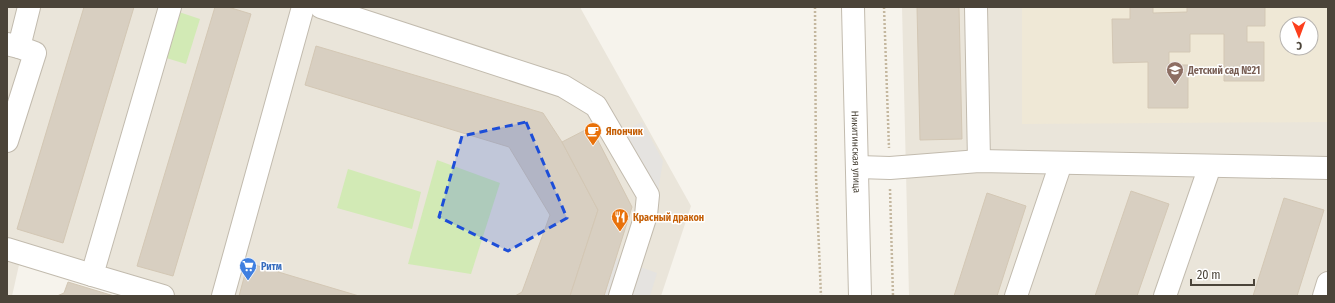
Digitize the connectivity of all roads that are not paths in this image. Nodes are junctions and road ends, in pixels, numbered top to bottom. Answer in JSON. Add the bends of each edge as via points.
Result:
{"nodes":[{"id":1,"x":29,"y":7,"type":"edge"},
{"id":2,"x":170,"y":7,"type":"edge"},
{"id":3,"x":303,"y":7,"type":"edge"},
{"id":4,"x":321,"y":7,"type":"edge"},
{"id":5,"x":853,"y":7,"type":"edge"},
{"id":6,"x":976,"y":7,"type":"edge"},
{"id":7,"x":13,"y":46,"type":"edge"},
{"id":8,"x":7,"y":141,"type":"edge"},
{"id":9,"x":979,"y":161,"type":"junction"},
{"id":10,"x":1061,"y":163,"type":"junction"},
{"id":11,"x":1210,"y":166,"type":"junction"},
{"id":12,"x":858,"y":168,"type":"junction"},
{"id":13,"x":1328,"y":168,"type":"edge"},
{"id":14,"x":7,"y":249,"type":"edge"},
{"id":15,"x":92,"y":275,"type":"junction"},
{"id":16,"x":1328,"y":283,"type":"edge"},
{"id":17,"x":163,"y":296,"type":"edge"},
{"id":18,"x":223,"y":296,"type":"edge"},
{"id":19,"x":620,"y":296,"type":"edge"},
{"id":20,"x":860,"y":296,"type":"edge"},
{"id":21,"x":1016,"y":296,"type":"edge"},
{"id":22,"x":1165,"y":296,"type":"edge"},
{"id":23,"x":1324,"y":296,"type":"edge"}],
"edges":[{"from":1,"to":7,"type":"street"},
{"from":2,"to":15,"type":"street"},
{"from":3,"to":18,"type":"street"},
{"from":4,"to":19,"type":"street","via":[[563,86],[596,106],[648,195],[646,215]]},
{"from":5,"to":12,"type":"street","name":"Никитинская улица"},
{"from":6,"to":9,"type":"street"},
{"from":7,"to":8,"type":"street","via":[[35,53]]},
{"from":9,"to":10,"type":"street"},
{"from":9,"to":12,"type":"street"},
{"from":10,"to":11,"type":"street"},
{"from":10,"to":21,"type":"street"},
{"from":11,"to":13,"type":"street"},
{"from":11,"to":22,"type":"street"},
{"from":12,"to":20,"type":"street","name":"Никитинская улица"},
{"from":14,"to":15,"type":"street"},
{"from":15,"to":17,"type":"street"},
{"from":16,"to":23,"type":"street"}]}
